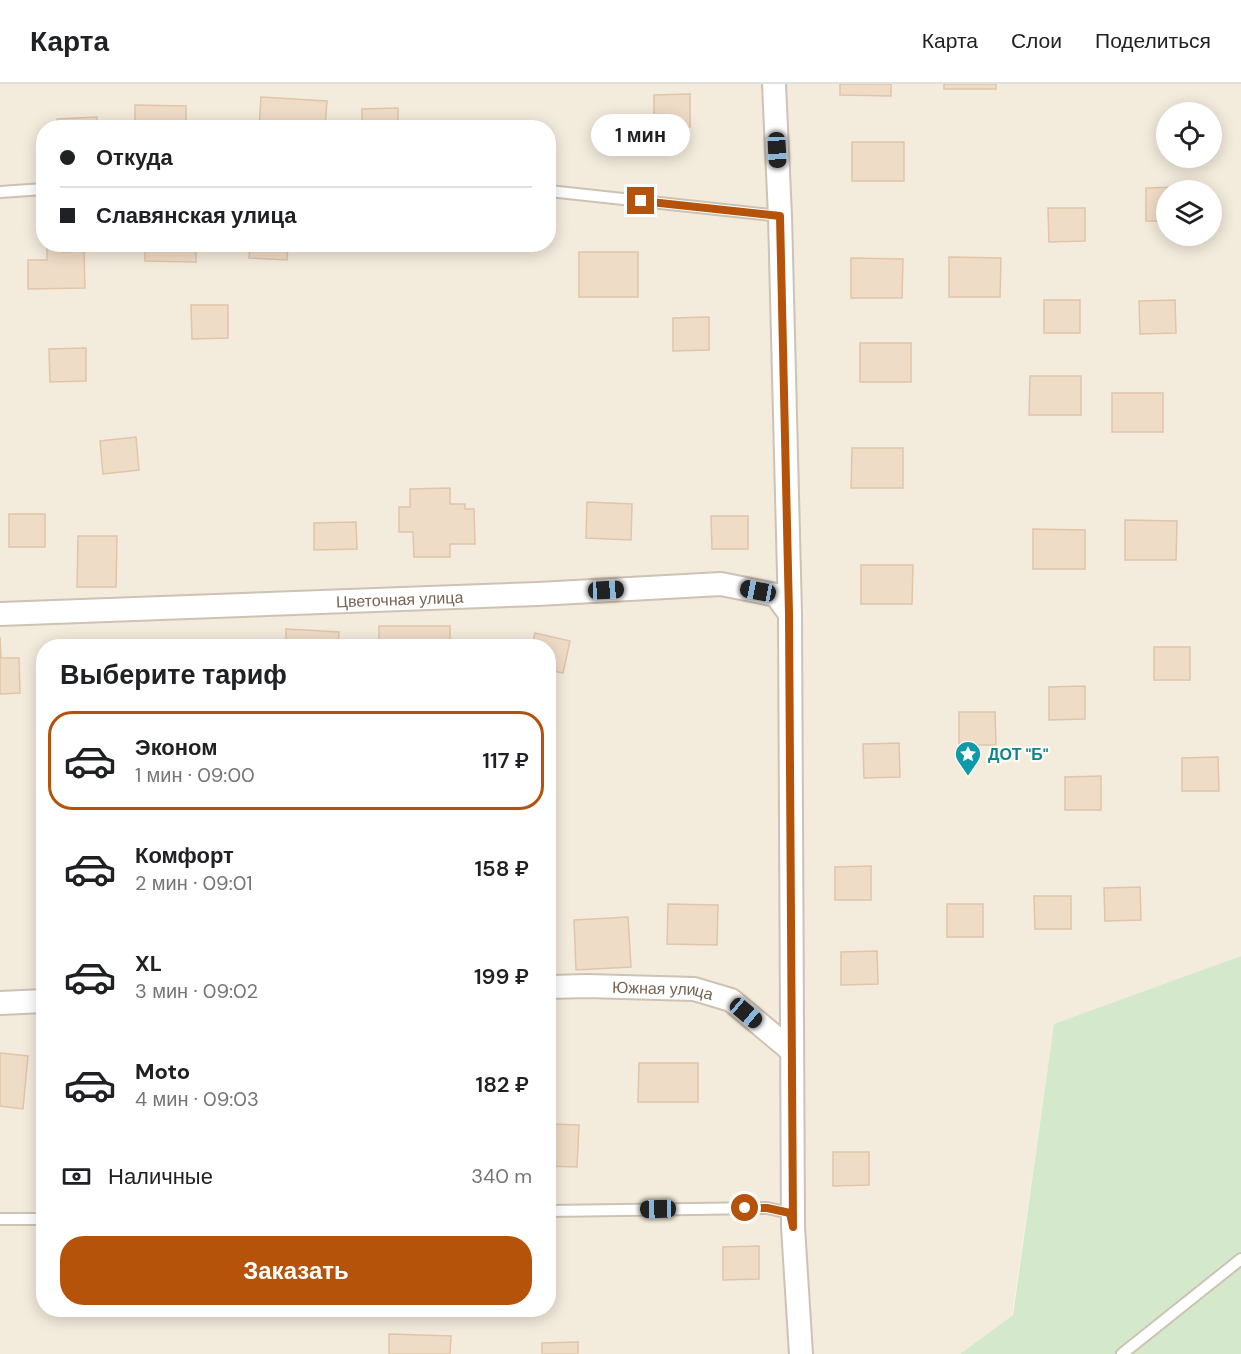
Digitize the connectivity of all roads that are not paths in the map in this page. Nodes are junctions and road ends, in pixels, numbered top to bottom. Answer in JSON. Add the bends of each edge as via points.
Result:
{"nodes":[{"id":1,"x":774,"y":84,"type":"edge"},
{"id":2,"x":36,"y":190,"type":"edge"},
{"id":3,"x":0,"y":192,"type":"edge"},
{"id":4,"x":556,"y":192,"type":"edge"},
{"id":5,"x":780,"y":216,"type":"junction"},
{"id":6,"x":0,"y":614,"type":"edge"},
{"id":7,"x":789,"y":614,"type":"junction"},
{"id":8,"x":556,"y":987,"type":"edge"},
{"id":9,"x":36,"y":1001,"type":"edge"},
{"id":10,"x":0,"y":1003,"type":"edge"},
{"id":11,"x":792,"y":1052,"type":"junction"},
{"id":12,"x":556,"y":1211,"type":"edge"},
{"id":13,"x":0,"y":1219,"type":"edge"},
{"id":14,"x":36,"y":1219,"type":"edge"},
{"id":15,"x":793,"y":1227,"type":"junction"},
{"id":16,"x":1241,"y":1259,"type":"edge"},
{"id":17,"x":801,"y":1354,"type":"edge"},
{"id":18,"x":1122,"y":1354,"type":"edge"}],
"edges":[{"from":1,"to":5,"type":"street"},
{"from":2,"to":3,"type":"lane"},
{"from":4,"to":5,"type":"lane"},
{"from":5,"to":7,"type":"street"},
{"from":6,"to":7,"type":"street","name":"Цветочная улица","via":[[721,584],[776,595]]},
{"from":7,"to":11,"type":"street"},
{"from":8,"to":11,"type":"street","name":"Южная улица","via":[[694,989],[731,1000]]},
{"from":9,"to":10,"type":"street"},
{"from":11,"to":15,"type":"street"},
{"from":12,"to":15,"type":"lane","via":[[767,1208],[790,1213]]},
{"from":13,"to":14,"type":"lane"},
{"from":15,"to":17,"type":"street"},
{"from":16,"to":18,"type":"lane"}]}
